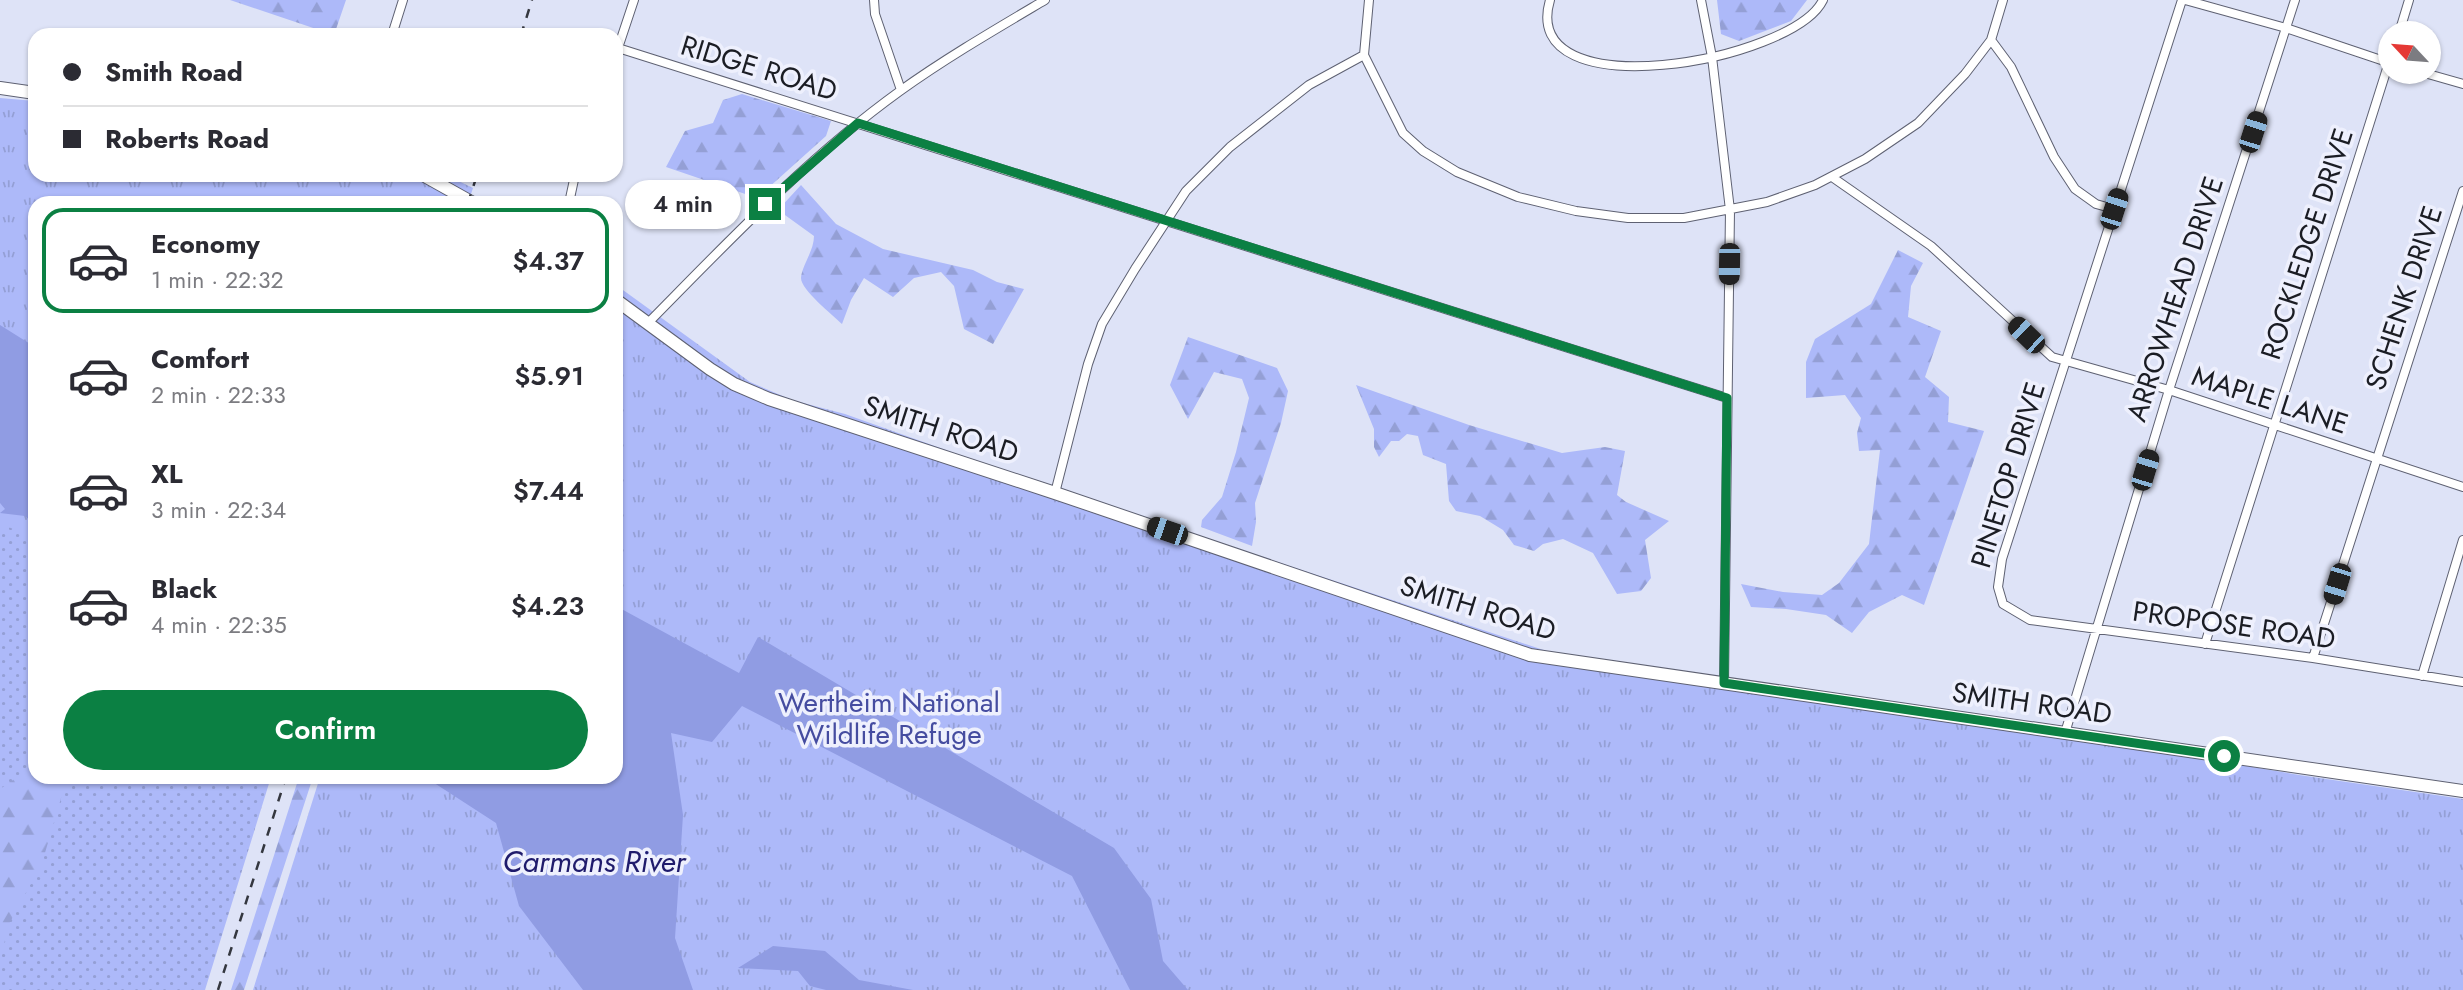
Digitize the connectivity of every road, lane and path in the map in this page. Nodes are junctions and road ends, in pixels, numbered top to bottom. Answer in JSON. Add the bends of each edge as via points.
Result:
{"nodes":[{"id":1,"x":403,"y":0,"type":"edge"},
{"id":2,"x":634,"y":0,"type":"edge"},
{"id":3,"x":874,"y":0,"type":"edge"},
{"id":4,"x":1045,"y":0,"type":"edge"},
{"id":5,"x":1369,"y":0,"type":"edge"},
{"id":6,"x":1550,"y":0,"type":"edge"},
{"id":7,"x":1702,"y":0,"type":"edge"},
{"id":8,"x":1823,"y":0,"type":"edge"},
{"id":9,"x":2003,"y":0,"type":"edge"},
{"id":10,"x":2183,"y":0,"type":"edge"},
{"id":11,"x":2295,"y":0,"type":"edge"},
{"id":12,"x":2409,"y":0,"type":"edge"},
{"id":13,"x":2403,"y":21,"type":"edge"},
{"id":14,"x":394,"y":28,"type":"edge"},
{"id":15,"x":2286,"y":28,"type":"junction"},
{"id":16,"x":623,"y":33,"type":"edge"},
{"id":17,"x":1991,"y":40,"type":"junction"},
{"id":18,"x":623,"y":53,"type":"edge"},
{"id":19,"x":1364,"y":55,"type":"junction"},
{"id":20,"x":1712,"y":57,"type":"junction"},
{"id":21,"x":2378,"y":57,"type":"edge"},
{"id":22,"x":2441,"y":78,"type":"edge"},
{"id":23,"x":2383,"y":84,"type":"edge"},
{"id":24,"x":2463,"y":84,"type":"edge"},
{"id":25,"x":0,"y":89,"type":"edge"},
{"id":26,"x":901,"y":90,"type":"junction"},
{"id":27,"x":28,"y":92,"type":"edge"},
{"id":28,"x":858,"y":123,"type":"junction"},
{"id":29,"x":1832,"y":177,"type":"junction"},
{"id":30,"x":436,"y":182,"type":"edge"},
{"id":31,"x":2463,"y":191,"type":"edge"},
{"id":32,"x":460,"y":196,"type":"edge"},
{"id":33,"x":2114,"y":209,"type":"junction"},
{"id":34,"x":1730,"y":210,"type":"junction"},
{"id":35,"x":1167,"y":220,"type":"junction"},
{"id":36,"x":623,"y":305,"type":"edge"},
{"id":37,"x":648,"y":323,"type":"junction"},
{"id":38,"x":2066,"y":362,"type":"junction"},
{"id":39,"x":2169,"y":390,"type":"junction"},
{"id":40,"x":1727,"y":398,"type":"junction"},
{"id":41,"x":2273,"y":425,"type":"junction"},
{"id":42,"x":2376,"y":459,"type":"junction"},
{"id":43,"x":2463,"y":487,"type":"edge"},
{"id":44,"x":1055,"y":493,"type":"junction"},
{"id":45,"x":2463,"y":540,"type":"edge"},
{"id":46,"x":2003,"y":604,"type":"joint"},
{"id":47,"x":2095,"y":630,"type":"junction"},
{"id":48,"x":2205,"y":643,"type":"junction"},
{"id":49,"x":2313,"y":658,"type":"junction"},
{"id":50,"x":2422,"y":676,"type":"junction"},
{"id":51,"x":2463,"y":682,"type":"edge"},
{"id":52,"x":1724,"y":683,"type":"junction"},
{"id":53,"x":2065,"y":733,"type":"junction"},
{"id":54,"x":2463,"y":791,"type":"edge"}],
"edges":[{"from":1,"to":14,"type":"street"},
{"from":2,"to":16,"type":"street"},
{"from":3,"to":26,"type":"street"},
{"from":4,"to":26,"type":"street"},
{"from":5,"to":19,"type":"street"},
{"from":6,"to":20,"type":"street","via":[[1549,29],[1557,44],[1570,54],[1641,67]]},
{"from":7,"to":20,"type":"street"},
{"from":8,"to":20,"type":"street","via":[[1806,19],[1777,36]]},
{"from":9,"to":17,"type":"street"},
{"from":10,"to":15,"type":"street"},
{"from":10,"to":33,"type":"street","name":"PINETOP DRIVE"},
{"from":11,"to":15,"type":"street","name":"ARROWHEAD DRIVE"},
{"from":12,"to":13,"type":"street"},
{"from":15,"to":21,"type":"street"},
{"from":15,"to":39,"type":"street","name":"ARROWHEAD DRIVE"},
{"from":17,"to":29,"type":"street","via":[[1918,123]]},
{"from":17,"to":33,"type":"street","via":[[2011,66],[2054,157],[2075,189],[2096,204]]},
{"from":18,"to":28,"type":"street","name":"RIDGE ROAD"},
{"from":19,"to":34,"type":"street","via":[[1403,133],[1423,151],[1486,186],[1541,204],[1628,219],[1684,218]]},
{"from":19,"to":35,"type":"street","via":[[1309,85],[1230,147],[1186,191]]},
{"from":20,"to":34,"type":"street"},
{"from":22,"to":24,"type":"street"},
{"from":23,"to":41,"type":"street","name":"ROCKLEDGE DRIVE"},
{"from":25,"to":27,"type":"street"},
{"from":26,"to":28,"type":"street"},
{"from":28,"to":35,"type":"street","name":"RIDGE ROAD"},
{"from":28,"to":37,"type":"street","via":[[765,204]]},
{"from":29,"to":34,"type":"street","via":[[1792,194]]},
{"from":29,"to":38,"type":"street","name":"MAPLE LANE","via":[[1931,246],[2052,357]]},
{"from":30,"to":32,"type":"street"},
{"from":31,"to":42,"type":"street","name":"SCHENK DRIVE"},
{"from":33,"to":38,"type":"street","name":"PINETOP DRIVE"},
{"from":34,"to":40,"type":"street"},
{"from":35,"to":40,"type":"street","name":"RIDGE ROAD"},
{"from":35,"to":44,"type":"street","via":[[1102,324]]},
{"from":36,"to":37,"type":"street","name":"SMITH ROAD"},
{"from":37,"to":44,"type":"street","name":"SMITH ROAD","via":[[710,369],[769,399]]},
{"from":38,"to":39,"type":"street","name":"MAPLE LANE"},
{"from":38,"to":46,"type":"street","name":"PINETOP DRIVE","via":[[2002,559],[1998,587]]},
{"from":39,"to":41,"type":"street","name":"MAPLE LANE"},
{"from":39,"to":47,"type":"street","name":"ARROWHEAD DRIVE"},
{"from":40,"to":52,"type":"street"},
{"from":41,"to":42,"type":"street","name":"MAPLE LANE"},
{"from":41,"to":48,"type":"street","name":"ROCKLEDGE DRIVE"},
{"from":42,"to":43,"type":"street","name":"MAPLE LANE"},
{"from":42,"to":49,"type":"street","name":"SCHENK DRIVE"},
{"from":44,"to":52,"type":"street","name":"SMITH ROAD","via":[[1530,655]]},
{"from":45,"to":50,"type":"street"},
{"from":46,"to":47,"type":"street","name":"PROPOSE ROAD","via":[[2030,620]]},
{"from":47,"to":48,"type":"street","name":"PROPOSE ROAD"},
{"from":47,"to":53,"type":"street","name":"ARROWHEAD DRIVE"},
{"from":48,"to":49,"type":"street","name":"PROPOSE ROAD"},
{"from":49,"to":50,"type":"street","name":"PROPOSE ROAD"},
{"from":50,"to":51,"type":"street","name":"PROPOSE ROAD"},
{"from":52,"to":53,"type":"street","name":"SMITH ROAD"},
{"from":53,"to":54,"type":"street","name":"SMITH ROAD"}]}
